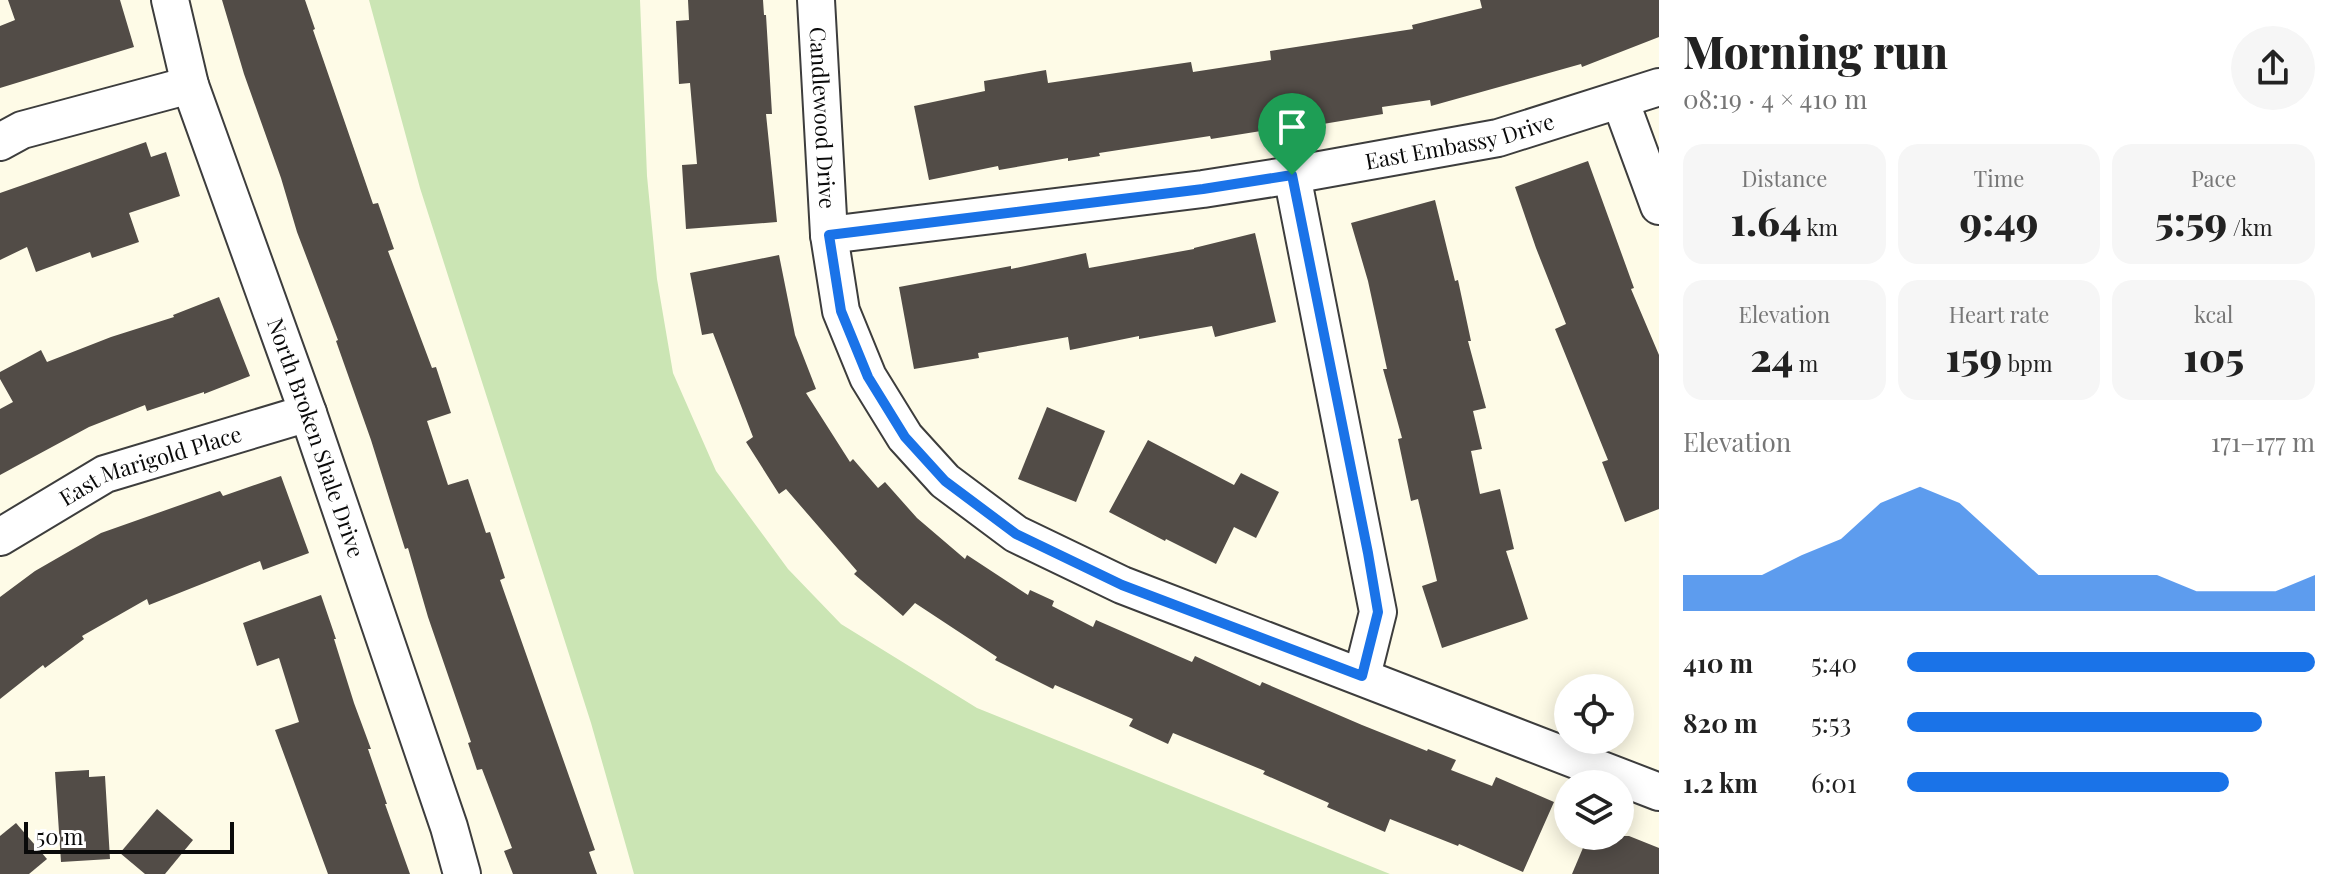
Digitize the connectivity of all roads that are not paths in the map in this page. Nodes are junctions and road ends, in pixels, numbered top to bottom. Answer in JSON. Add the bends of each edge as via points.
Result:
{"nodes":[{"id":1,"x":170,"y":0,"type":"edge"},
{"id":2,"x":816,"y":0,"type":"edge"},
{"id":3,"x":190,"y":85,"type":"junction"},
{"id":4,"x":1659,"y":87,"type":"edge"},
{"id":5,"x":1620,"y":100,"type":"junction"},
{"id":6,"x":0,"y":142,"type":"edge"},
{"id":7,"x":1292,"y":175,"type":"junction"},
{"id":8,"x":1659,"y":206,"type":"edge"},
{"id":9,"x":829,"y":235,"type":"junction"},
{"id":10,"x":308,"y":413,"type":"junction"},
{"id":11,"x":0,"y":537,"type":"edge"},
{"id":12,"x":1362,"y":676,"type":"junction"},
{"id":13,"x":1659,"y":792,"type":"edge"},
{"id":14,"x":462,"y":874,"type":"edge"}],
"edges":[{"from":1,"to":3,"type":"street","name":"North Broken Shale Drive"},
{"from":2,"to":9,"type":"street","name":"Candlewood Drive"},
{"from":3,"to":6,"type":"street","via":[[22,130]]},
{"from":3,"to":10,"type":"street","name":"North Broken Shale Drive"},
{"from":4,"to":5,"type":"street","name":"East Embassy Drive"},
{"from":5,"to":7,"type":"street","name":"East Embassy Drive","via":[[1498,138]]},
{"from":5,"to":8,"type":"street"},
{"from":7,"to":9,"type":"street","name":"East Embassy Drive"},
{"from":7,"to":12,"type":"street","via":[[1378,612]]},
{"from":9,"to":12,"type":"street","name":"Candlewood Drive","via":[[841,311],[868,377],[905,437],[945,481],[1016,534],[1122,585]]},
{"from":10,"to":11,"type":"street","name":"East Marigold Place","via":[[105,474]]},
{"from":10,"to":14,"type":"street","name":"North Broken Shale Drive"},
{"from":12,"to":13,"type":"street","name":"Candlewood Drive"}]}
